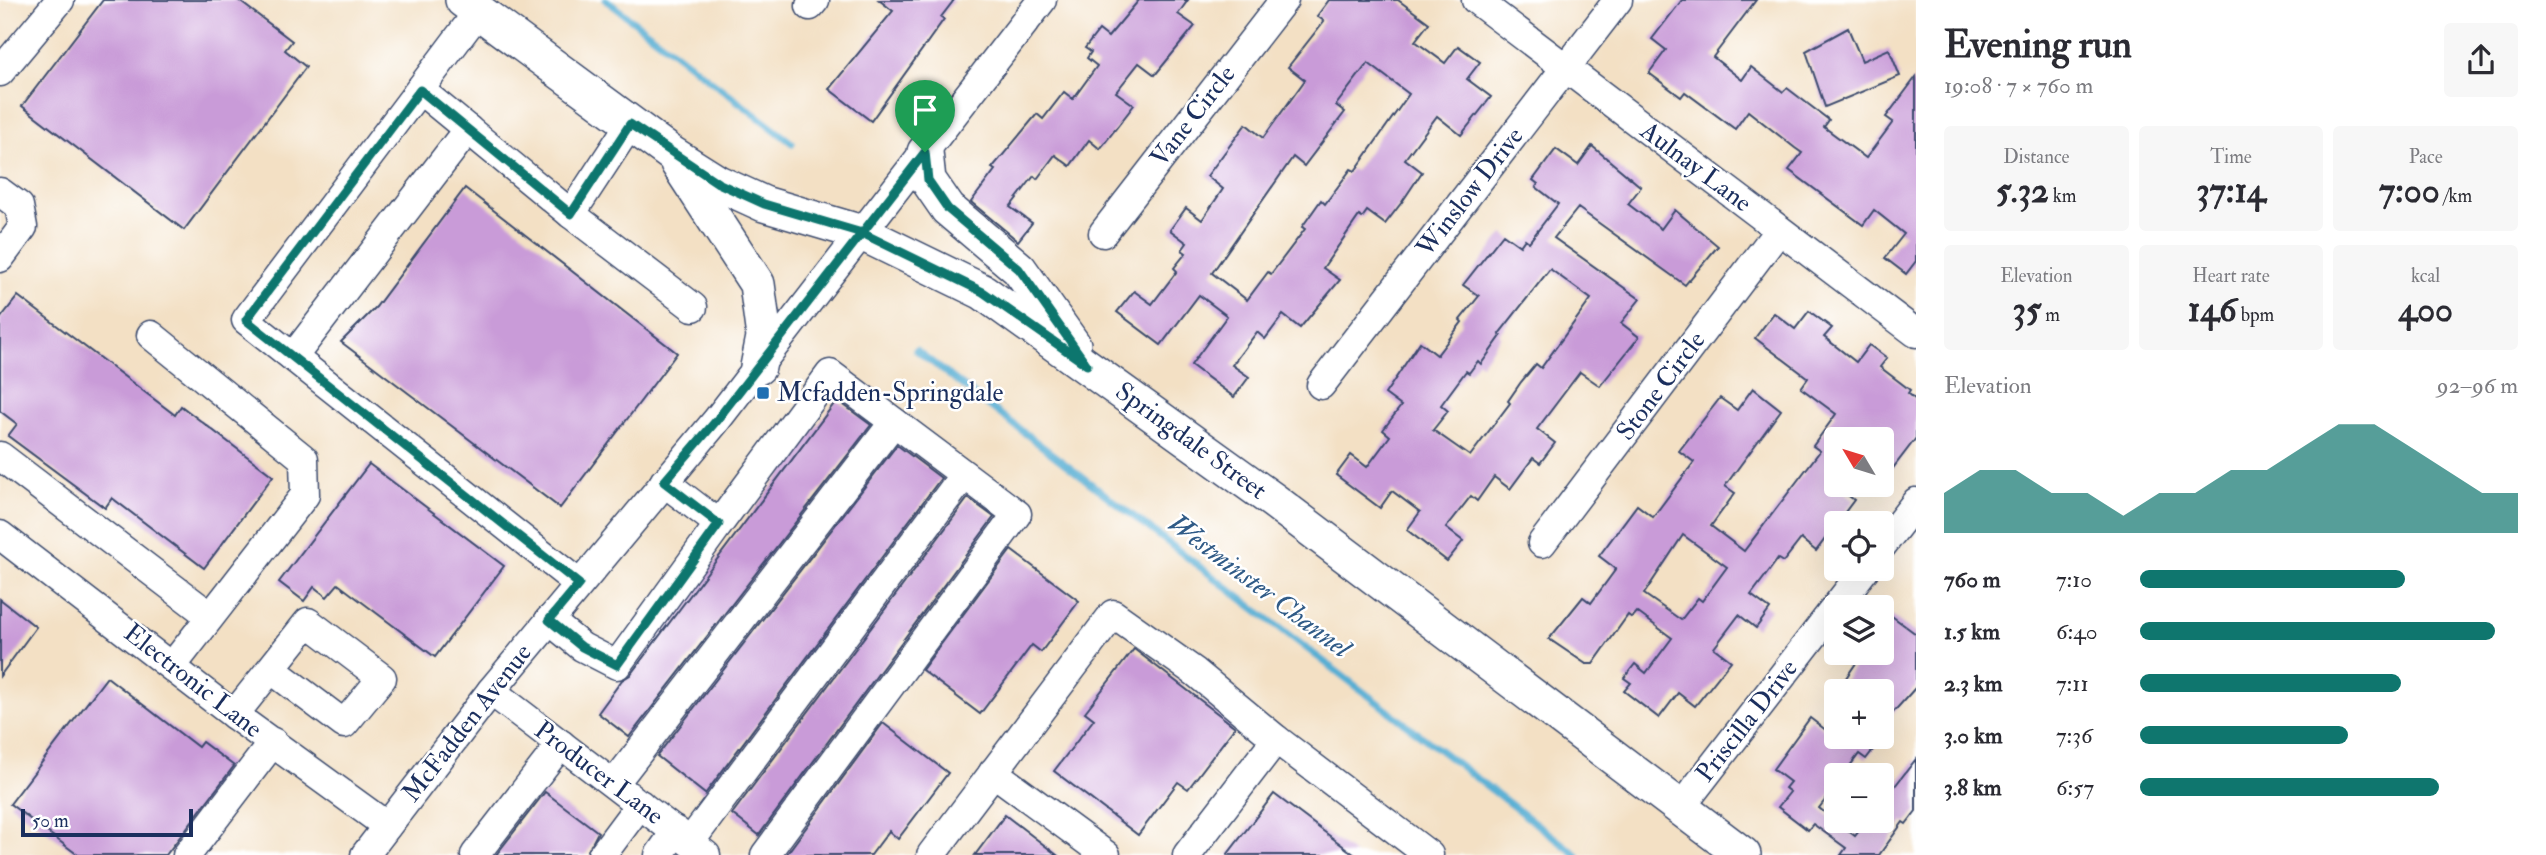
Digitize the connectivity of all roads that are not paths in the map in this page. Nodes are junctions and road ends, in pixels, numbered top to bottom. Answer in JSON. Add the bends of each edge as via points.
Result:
{"nodes":[{"id":1,"x":60,"y":0,"type":"edge"},
{"id":2,"x":1042,"y":0,"type":"edge"},
{"id":3,"x":1284,"y":0,"type":"edge"},
{"id":4,"x":1476,"y":0,"type":"edge"},
{"id":5,"x":1618,"y":0,"type":"edge"},
{"id":6,"x":471,"y":6,"type":"edge"},
{"id":7,"x":1566,"y":68,"type":"junction"},
{"id":8,"x":0,"y":72,"type":"edge"},
{"id":9,"x":420,"y":90,"type":"junction"},
{"id":10,"x":630,"y":124,"type":"junction"},
{"id":11,"x":468,"y":129,"type":"junction"},
{"id":12,"x":925,"y":152,"type":"junction"},
{"id":13,"x":672,"y":155,"type":"junction"},
{"id":14,"x":0,"y":192,"type":"edge"},
{"id":15,"x":571,"y":214,"type":"junction"},
{"id":16,"x":1779,"y":230,"type":"junction"},
{"id":17,"x":862,"y":233,"type":"junction"},
{"id":18,"x":1103,"y":233,"type":"dead end"},
{"id":19,"x":0,"y":258,"type":"edge"},
{"id":20,"x":693,"y":307,"type":"dead end"},
{"id":21,"x":1916,"y":333,"type":"edge"},
{"id":22,"x":151,"y":335,"type":"dead end"},
{"id":23,"x":293,"y":358,"type":"junction"},
{"id":24,"x":1087,"y":365,"type":"junction"},
{"id":25,"x":758,"y":367,"type":"junction"},
{"id":26,"x":1321,"y":385,"type":"dead end"},
{"id":27,"x":894,"y":422,"type":"junction"},
{"id":28,"x":0,"y":456,"type":"edge"},
{"id":29,"x":964,"y":475,"type":"junction"},
{"id":30,"x":664,"y":482,"type":"junction"},
{"id":31,"x":1916,"y":502,"type":"edge"},
{"id":32,"x":719,"y":524,"type":"junction"},
{"id":33,"x":1894,"y":530,"type":"edge"},
{"id":34,"x":0,"y":535,"type":"edge"},
{"id":35,"x":1542,"y":543,"type":"dead end"},
{"id":36,"x":1856,"y":581,"type":"edge"},
{"id":37,"x":579,"y":584,"type":"junction"},
{"id":38,"x":210,"y":616,"type":"junction"},
{"id":39,"x":549,"y":620,"type":"junction"},
{"id":40,"x":173,"y":664,"type":"junction"},
{"id":41,"x":271,"y":669,"type":"dead end"},
{"id":42,"x":491,"y":691,"type":"junction"},
{"id":43,"x":234,"y":715,"type":"junction"},
{"id":44,"x":1276,"y":739,"type":"junction"},
{"id":45,"x":272,"y":742,"type":"junction"},
{"id":46,"x":561,"y":744,"type":"junction"},
{"id":47,"x":993,"y":772,"type":"junction"},
{"id":48,"x":614,"y":785,"type":"junction"},
{"id":49,"x":640,"y":804,"type":"junction"},
{"id":50,"x":1681,"y":807,"type":"junction"},
{"id":51,"x":387,"y":826,"type":"junction"},
{"id":52,"x":691,"y":843,"type":"edge"},
{"id":53,"x":187,"y":855,"type":"edge"},
{"id":54,"x":365,"y":855,"type":"edge"},
{"id":55,"x":475,"y":855,"type":"edge"},
{"id":56,"x":602,"y":855,"type":"edge"},
{"id":57,"x":659,"y":855,"type":"edge"},
{"id":58,"x":765,"y":855,"type":"edge"},
{"id":59,"x":930,"y":855,"type":"edge"},
{"id":60,"x":1106,"y":855,"type":"edge"},
{"id":61,"x":1187,"y":855,"type":"edge"},
{"id":62,"x":1429,"y":855,"type":"edge"},
{"id":63,"x":1743,"y":855,"type":"edge"}],
"edges":[{"from":1,"to":8,"type":"street"},
{"from":2,"to":12,"type":"street","name":"McFadden Avenue"},
{"from":3,"to":18,"type":"street","name":"Vane Circle"},
{"from":4,"to":7,"type":"street","name":"Aulnay Lane"},
{"from":5,"to":7,"type":"street","name":"Winslow Drive"},
{"from":6,"to":9,"type":"street"},
{"from":6,"to":10,"type":"main road","name":"Springdale Street"},
{"from":7,"to":16,"type":"street","name":"Aulnay Lane"},
{"from":7,"to":26,"type":"street","name":"Winslow Drive"},
{"from":9,"to":11,"type":"street"},
{"from":9,"to":23,"type":"street","via":[[246,320]]},
{"from":10,"to":13,"type":"main road","name":"Springdale Street"},
{"from":10,"to":15,"type":"street"},
{"from":11,"to":15,"type":"street"},
{"from":11,"to":23,"type":"street"},
{"from":12,"to":17,"type":"street","name":"McFadden Avenue"},
{"from":12,"to":24,"type":"main road","via":[[928,180],[948,209],[1019,269]]},
{"from":13,"to":17,"type":"main road","name":"Springdale Street","via":[[764,204]]},
{"from":13,"to":25,"type":"main road","via":[[757,284],[764,337]]},
{"from":14,"to":19,"type":"street","via":[[19,206],[23,227]]},
{"from":15,"to":20,"type":"street"},
{"from":16,"to":21,"type":"street","name":"Aulnay Lane"},
{"from":16,"to":35,"type":"street","name":"Stone Circle"},
{"from":17,"to":24,"type":"main road","name":"Springdale Street","via":[[983,292]]},
{"from":17,"to":25,"type":"street","name":"McFadden Avenue"},
{"from":22,"to":38,"type":"street","via":[[304,459],[305,495]]},
{"from":23,"to":37,"type":"street"},
{"from":24,"to":50,"type":"main road","name":"Springdale Street"},
{"from":25,"to":30,"type":"street","name":"McFadden Avenue"},
{"from":27,"to":29,"type":"street"},
{"from":27,"to":32,"type":"street","via":[[830,374]]},
{"from":27,"to":48,"type":"street"},
{"from":28,"to":38,"type":"street"},
{"from":29,"to":52,"type":"street"},
{"from":29,"to":58,"type":"street","via":[[1017,514]]},
{"from":30,"to":32,"type":"street"},
{"from":30,"to":37,"type":"street","name":"McFadden Avenue"},
{"from":31,"to":33,"type":"street"},
{"from":32,"to":39,"type":"street","via":[[617,665],[582,647]]},
{"from":34,"to":40,"type":"street","name":"Electronic Lane"},
{"from":36,"to":50,"type":"street","name":"Priscilla Drive"},
{"from":37,"to":39,"type":"street","name":"McFadden Avenue"},
{"from":38,"to":40,"type":"street"},
{"from":39,"to":42,"type":"street","name":"McFadden Avenue"},
{"from":40,"to":43,"type":"street","name":"Electronic Lane"},
{"from":41,"to":43,"type":"street"},
{"from":42,"to":46,"type":"street","name":"Producer Lane"},
{"from":42,"to":51,"type":"street","name":"McFadden Avenue"},
{"from":43,"to":45,"type":"street","name":"Electronic Lane"},
{"from":44,"to":47,"type":"street","via":[[1195,672],[1113,614]]},
{"from":44,"to":61,"type":"street"},
{"from":44,"to":62,"type":"street"},
{"from":45,"to":51,"type":"street","name":"Electronic Lane"},
{"from":45,"to":53,"type":"street"},
{"from":46,"to":48,"type":"street","name":"Producer Lane"},
{"from":46,"to":55,"type":"street"},
{"from":47,"to":59,"type":"street"},
{"from":47,"to":60,"type":"street"},
{"from":48,"to":49,"type":"street","name":"Producer Lane"},
{"from":49,"to":52,"type":"street","name":"Producer Lane"},
{"from":49,"to":56,"type":"street"},
{"from":50,"to":63,"type":"main road","name":"Springdale Street"},
{"from":51,"to":54,"type":"street","name":"McFadden Avenue"},
{"from":52,"to":57,"type":"street"}]}
